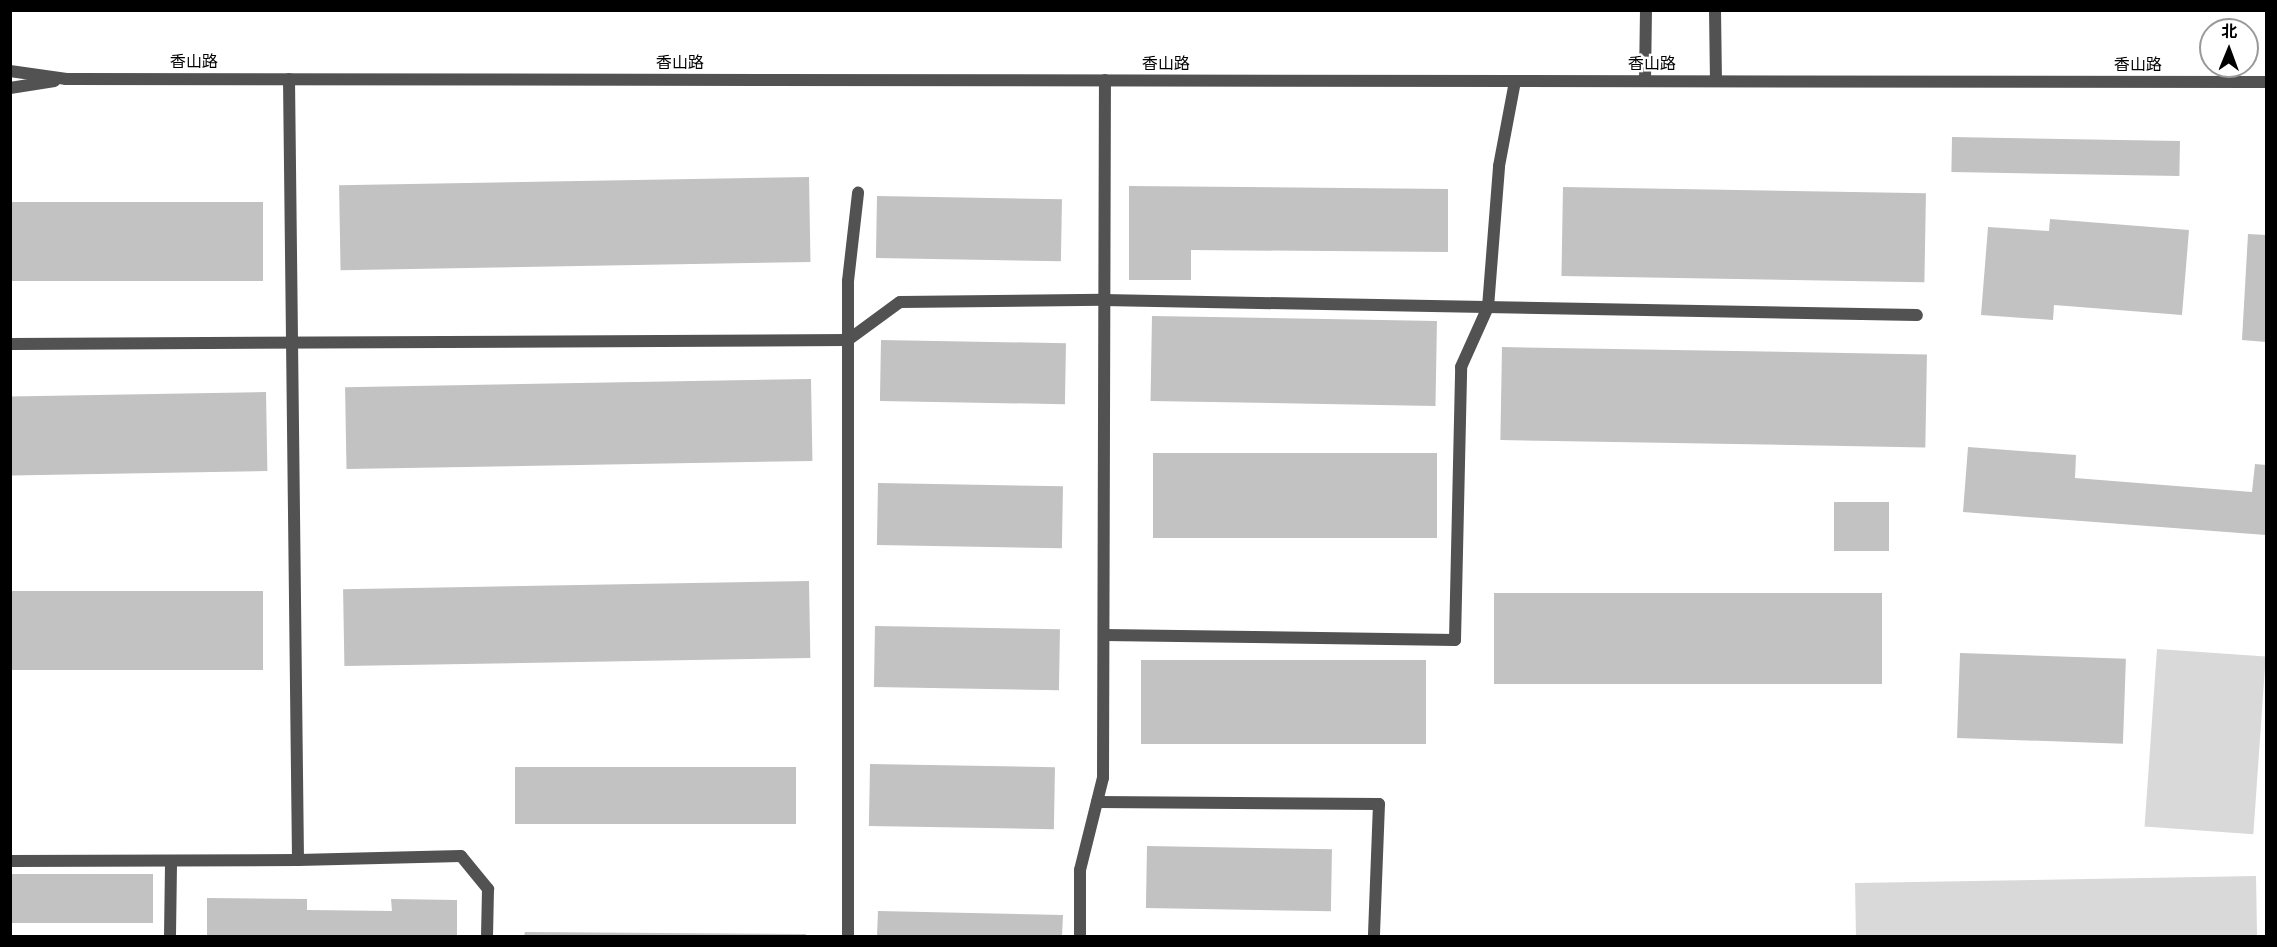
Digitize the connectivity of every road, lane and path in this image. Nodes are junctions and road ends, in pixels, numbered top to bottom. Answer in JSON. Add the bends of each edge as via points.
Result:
{"nodes":[{"id":1,"x":1646,"y":10,"type":"edge"},
{"id":2,"x":1715,"y":10,"type":"edge"},
{"id":3,"x":10,"y":71,"type":"edge"},
{"id":4,"x":66,"y":79,"type":"junction"},
{"id":5,"x":289,"y":79,"type":"junction"},
{"id":6,"x":1105,"y":80,"type":"junction"},
{"id":7,"x":1515,"y":81,"type":"junction"},
{"id":8,"x":1645,"y":81,"type":"junction"},
{"id":9,"x":1716,"y":81,"type":"junction"},
{"id":10,"x":2266,"y":82,"type":"edge"},
{"id":11,"x":10,"y":88,"type":"edge"},
{"id":12,"x":858,"y":193,"type":"dead end"},
{"id":13,"x":1103,"y":300,"type":"junction"},
{"id":14,"x":1488,"y":307,"type":"junction"},
{"id":15,"x":1917,"y":315,"type":"dead end"},
{"id":16,"x":848,"y":340,"type":"junction"},
{"id":17,"x":292,"y":342,"type":"junction"},
{"id":18,"x":10,"y":344,"type":"edge"},
{"id":19,"x":1104,"y":635,"type":"junction"},
{"id":20,"x":1097,"y":802,"type":"junction"},
{"id":21,"x":298,"y":860,"type":"junction"},
{"id":22,"x":10,"y":861,"type":"edge"},
{"id":23,"x":171,"y":862,"type":"junction"},
{"id":24,"x":170,"y":936,"type":"edge"},
{"id":25,"x":487,"y":936,"type":"edge"},
{"id":26,"x":848,"y":936,"type":"edge"},
{"id":27,"x":1080,"y":936,"type":"edge"},
{"id":28,"x":1374,"y":936,"type":"edge"}],
"edges":[{"from":1,"to":8,"type":"street"},
{"from":2,"to":9,"type":"street"},
{"from":3,"to":4,"type":"street","name":"香山路"},
{"from":4,"to":5,"type":"street","name":"香山路"},
{"from":4,"to":11,"type":"street","name":"香山路"},
{"from":5,"to":6,"type":"street","name":"香山路"},
{"from":5,"to":17,"type":"street"},
{"from":6,"to":7,"type":"street","name":"香山路"},
{"from":6,"to":13,"type":"street"},
{"from":7,"to":8,"type":"street","name":"香山路"},
{"from":7,"to":14,"type":"street","via":[[1498,166]]},
{"from":8,"to":9,"type":"street","name":"香山路"},
{"from":9,"to":10,"type":"street","name":"香山路"},
{"from":12,"to":16,"type":"street","via":[[848,281]]},
{"from":13,"to":14,"type":"street"},
{"from":13,"to":16,"type":"street","via":[[900,302]]},
{"from":13,"to":19,"type":"street"},
{"from":14,"to":15,"type":"street"},
{"from":14,"to":19,"type":"street","via":[[1461,367],[1455,640]]},
{"from":16,"to":17,"type":"street"},
{"from":16,"to":26,"type":"street"},
{"from":17,"to":18,"type":"street"},
{"from":17,"to":21,"type":"street"},
{"from":19,"to":20,"type":"street","via":[[1103,778]]},
{"from":20,"to":27,"type":"street","via":[[1080,870]]},
{"from":20,"to":28,"type":"street","via":[[1379,804]]},
{"from":21,"to":23,"type":"street"},
{"from":21,"to":25,"type":"street","via":[[460,856],[488,889]]},
{"from":22,"to":23,"type":"street"},
{"from":23,"to":24,"type":"street"}]}
